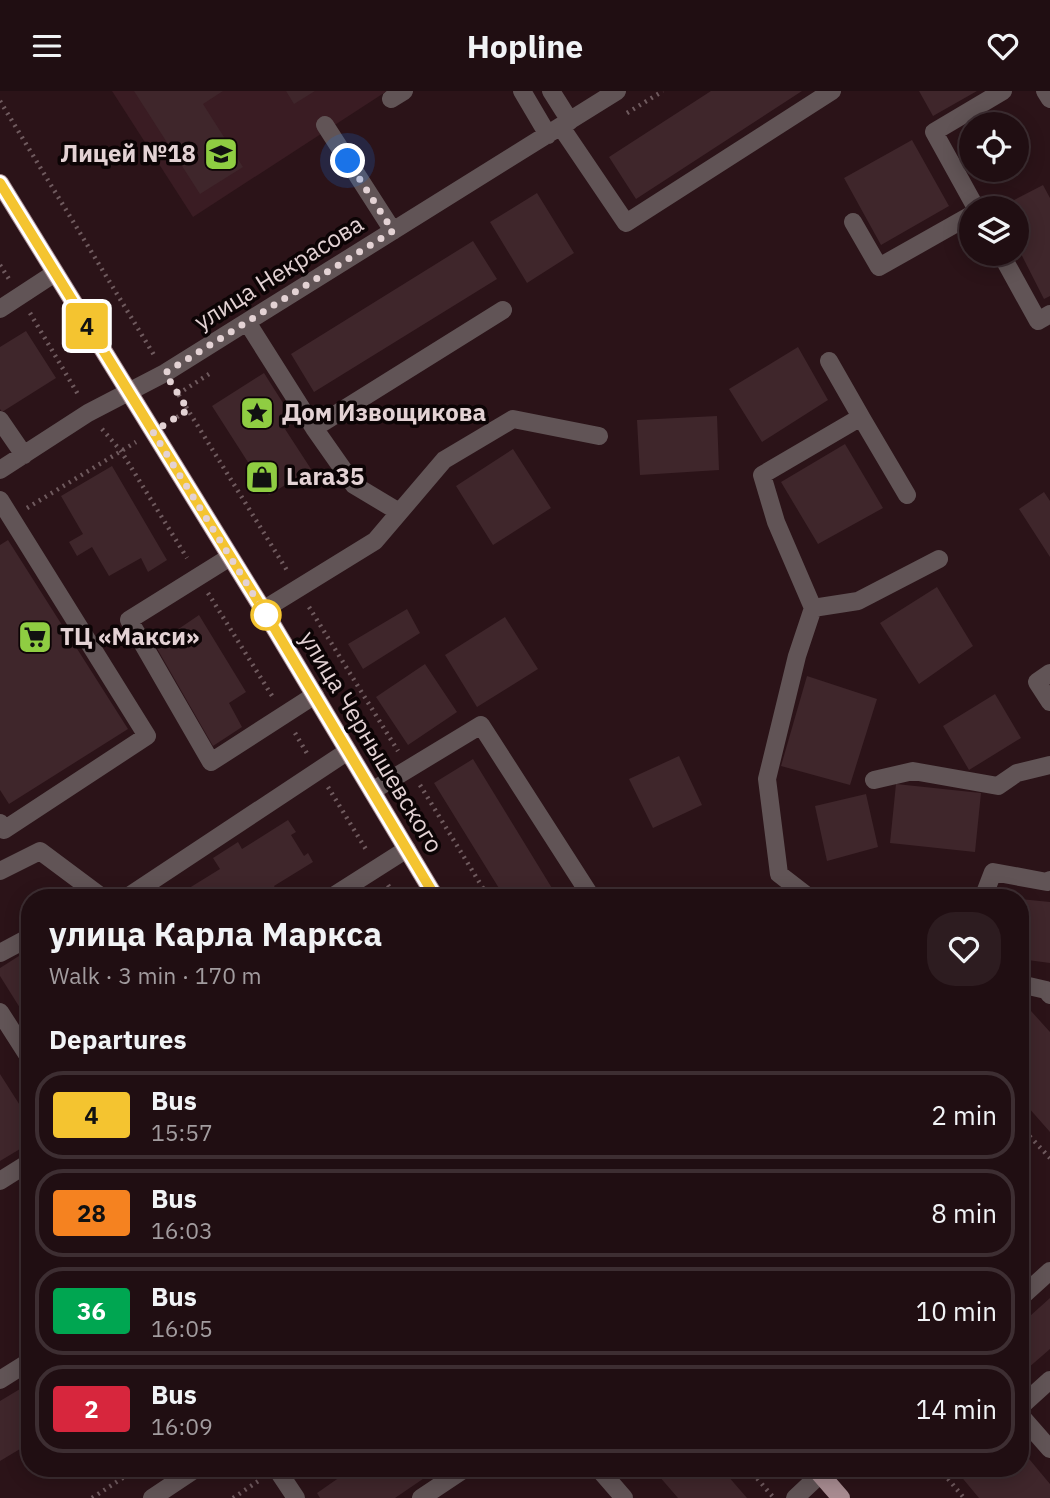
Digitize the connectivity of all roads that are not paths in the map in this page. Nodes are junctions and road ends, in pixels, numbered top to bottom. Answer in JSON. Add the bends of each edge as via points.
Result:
{"nodes":[{"id":1,"x":522,"y":91,"type":"edge"},
{"id":2,"x":551,"y":91,"type":"edge"},
{"id":3,"x":617,"y":91,"type":"edge"},
{"id":4,"x":832,"y":91,"type":"edge"},
{"id":5,"x":1003,"y":91,"type":"edge"},
{"id":6,"x":1045,"y":91,"type":"edge"},
{"id":7,"x":1050,"y":100,"type":"edge"},
{"id":8,"x":325,"y":125,"type":"dead end"},
{"id":9,"x":560,"y":128,"type":"junction"},
{"id":10,"x":0,"y":183,"type":"edge"},
{"id":11,"x":969,"y":196,"type":"edge"},
{"id":12,"x":853,"y":222,"type":"dead end"},
{"id":13,"x":959,"y":222,"type":"edge"},
{"id":14,"x":393,"y":231,"type":"junction"},
{"id":15,"x":1008,"y":266,"type":"edge"},
{"id":16,"x":55,"y":273,"type":"junction"},
{"id":17,"x":0,"y":309,"type":"edge"},
{"id":18,"x":503,"y":310,"type":"dead end"},
{"id":19,"x":1050,"y":314,"type":"edge"},
{"id":20,"x":247,"y":322,"type":"junction"},
{"id":21,"x":829,"y":362,"type":"dead end"},
{"id":22,"x":127,"y":392,"type":"junction"},
{"id":23,"x":861,"y":417,"type":"junction"},
{"id":24,"x":0,"y":420,"type":"edge"},
{"id":25,"x":314,"y":428,"type":"junction"},
{"id":26,"x":598,"y":436,"type":"dead end"},
{"id":27,"x":24,"y":455,"type":"junction"},
{"id":28,"x":0,"y":470,"type":"edge"},
{"id":29,"x":907,"y":495,"type":"dead end"},
{"id":30,"x":0,"y":500,"type":"edge"},
{"id":31,"x":399,"y":512,"type":"junction"},
{"id":32,"x":230,"y":557,"type":"junction"},
{"id":33,"x":939,"y":559,"type":"dead end"},
{"id":34,"x":813,"y":608,"type":"junction"},
{"id":35,"x":263,"y":610,"type":"junction"},
{"id":36,"x":1050,"y":673,"type":"edge"},
{"id":37,"x":315,"y":695,"type":"junction"},
{"id":38,"x":1050,"y":702,"type":"edge"},
{"id":39,"x":348,"y":751,"type":"junction"},
{"id":40,"x":1050,"y":765,"type":"edge"},
{"id":41,"x":874,"y":779,"type":"dead end"},
{"id":42,"x":372,"y":792,"type":"junction"},
{"id":43,"x":0,"y":824,"type":"edge"},
{"id":44,"x":407,"y":849,"type":"junction"},
{"id":45,"x":0,"y":871,"type":"edge"},
{"id":46,"x":1049,"y":881,"type":"edge"},
{"id":47,"x":91,"y":889,"type":"edge"},
{"id":48,"x":140,"y":889,"type":"edge"},
{"id":49,"x":344,"y":889,"type":"edge"},
{"id":50,"x":431,"y":889,"type":"edge"},
{"id":51,"x":586,"y":889,"type":"edge"},
{"id":52,"x":798,"y":889,"type":"edge"},
{"id":53,"x":986,"y":889,"type":"edge"},
{"id":54,"x":21,"y":942,"type":"edge"},
{"id":55,"x":0,"y":953,"type":"edge"},
{"id":56,"x":1029,"y":986,"type":"edge"},
{"id":57,"x":1050,"y":995,"type":"edge"},
{"id":58,"x":0,"y":1012,"type":"edge"},
{"id":59,"x":21,"y":1045,"type":"edge"},
{"id":60,"x":21,"y":1168,"type":"edge"},
{"id":61,"x":0,"y":1181,"type":"edge"},
{"id":62,"x":1050,"y":1271,"type":"edge"},
{"id":63,"x":1029,"y":1290,"type":"edge"},
{"id":64,"x":21,"y":1367,"type":"edge"},
{"id":65,"x":0,"y":1380,"type":"edge"},
{"id":66,"x":1050,"y":1380,"type":"edge"},
{"id":67,"x":1029,"y":1399,"type":"edge"},
{"id":68,"x":1029,"y":1425,"type":"edge"},
{"id":69,"x":1050,"y":1449,"type":"edge"},
{"id":70,"x":184,"y":1477,"type":"edge"},
{"id":71,"x":282,"y":1477,"type":"edge"},
{"id":72,"x":452,"y":1477,"type":"edge"},
{"id":73,"x":606,"y":1477,"type":"edge"},
{"id":74,"x":814,"y":1477,"type":"edge"},
{"id":75,"x":826,"y":1477,"type":"edge"},
{"id":76,"x":152,"y":1498,"type":"edge"},
{"id":77,"x":296,"y":1498,"type":"edge"},
{"id":78,"x":421,"y":1498,"type":"edge"},
{"id":79,"x":624,"y":1498,"type":"edge"},
{"id":80,"x":794,"y":1498,"type":"edge"},
{"id":81,"x":841,"y":1498,"type":"edge"}],
"edges":[{"from":1,"to":9,"type":"street"},
{"from":2,"to":9,"type":"street"},
{"from":3,"to":9,"type":"street","name":"улица Некрасова"},
{"from":4,"to":9,"type":"street","via":[[626,223]]},
{"from":5,"to":11,"type":"street","via":[[934,132]]},
{"from":6,"to":7,"type":"street"},
{"from":8,"to":14,"type":"street"},
{"from":9,"to":14,"type":"street","name":"улица Некрасова"},
{"from":10,"to":16,"type":"main road","name":"улица Чернышевского"},
{"from":12,"to":13,"type":"street","via":[[879,267]]},
{"from":14,"to":20,"type":"street","name":"улица Некрасова"},
{"from":15,"to":19,"type":"street","via":[[1038,321]]},
{"from":16,"to":17,"type":"street"},
{"from":16,"to":22,"type":"main road","name":"улица Чернышевского"},
{"from":18,"to":25,"type":"street"},
{"from":20,"to":22,"type":"street","name":"улица Некрасова"},
{"from":20,"to":25,"type":"street"},
{"from":21,"to":23,"type":"street"},
{"from":22,"to":27,"type":"street","name":"улица Некрасова"},
{"from":22,"to":32,"type":"main road","name":"улица Чернышевского"},
{"from":23,"to":29,"type":"street"},
{"from":23,"to":34,"type":"street","via":[[762,475],[776,522]]},
{"from":24,"to":27,"type":"street"},
{"from":25,"to":31,"type":"street","via":[[354,485]]},
{"from":26,"to":31,"type":"street","via":[[513,419],[444,460]]},
{"from":27,"to":28,"type":"street","name":"улица Некрасова"},
{"from":30,"to":43,"type":"street","via":[[146,736],[4,829]]},
{"from":31,"to":35,"type":"street","via":[[375,541]]},
{"from":32,"to":35,"type":"main road","name":"улица Чернышевского"},
{"from":32,"to":37,"type":"street","via":[[129,620],[211,762]]},
{"from":33,"to":34,"type":"street","via":[[858,601]]},
{"from":34,"to":52,"type":"street","via":[[767,779],[779,874]]},
{"from":35,"to":37,"type":"main road","name":"улица Чернышевского"},
{"from":36,"to":38,"type":"street","via":[[1037,682]]},
{"from":37,"to":39,"type":"main road","name":"улица Чернышевского"},
{"from":39,"to":42,"type":"main road","name":"улица Чернышевского"},
{"from":39,"to":48,"type":"street"},
{"from":40,"to":41,"type":"street","via":[[1017,773],[998,786],[913,771]]},
{"from":42,"to":44,"type":"main road","name":"улица Чернышевского"},
{"from":42,"to":51,"type":"street","via":[[481,725]]},
{"from":44,"to":49,"type":"street"},
{"from":44,"to":50,"type":"main road","name":"улица Чернышевского"},
{"from":45,"to":47,"type":"street","via":[[40,851]]},
{"from":46,"to":53,"type":"street","via":[[993,872]]},
{"from":54,"to":55,"type":"street"},
{"from":56,"to":57,"type":"street"},
{"from":58,"to":59,"type":"street"},
{"from":60,"to":61,"type":"street"},
{"from":62,"to":63,"type":"street"},
{"from":64,"to":65,"type":"street"},
{"from":66,"to":67,"type":"street"},
{"from":68,"to":69,"type":"street"},
{"from":70,"to":76,"type":"street"},
{"from":71,"to":77,"type":"street"},
{"from":72,"to":78,"type":"street"},
{"from":73,"to":79,"type":"street"},
{"from":74,"to":80,"type":"street"},
{"from":75,"to":81,"type":"main road"}]}
